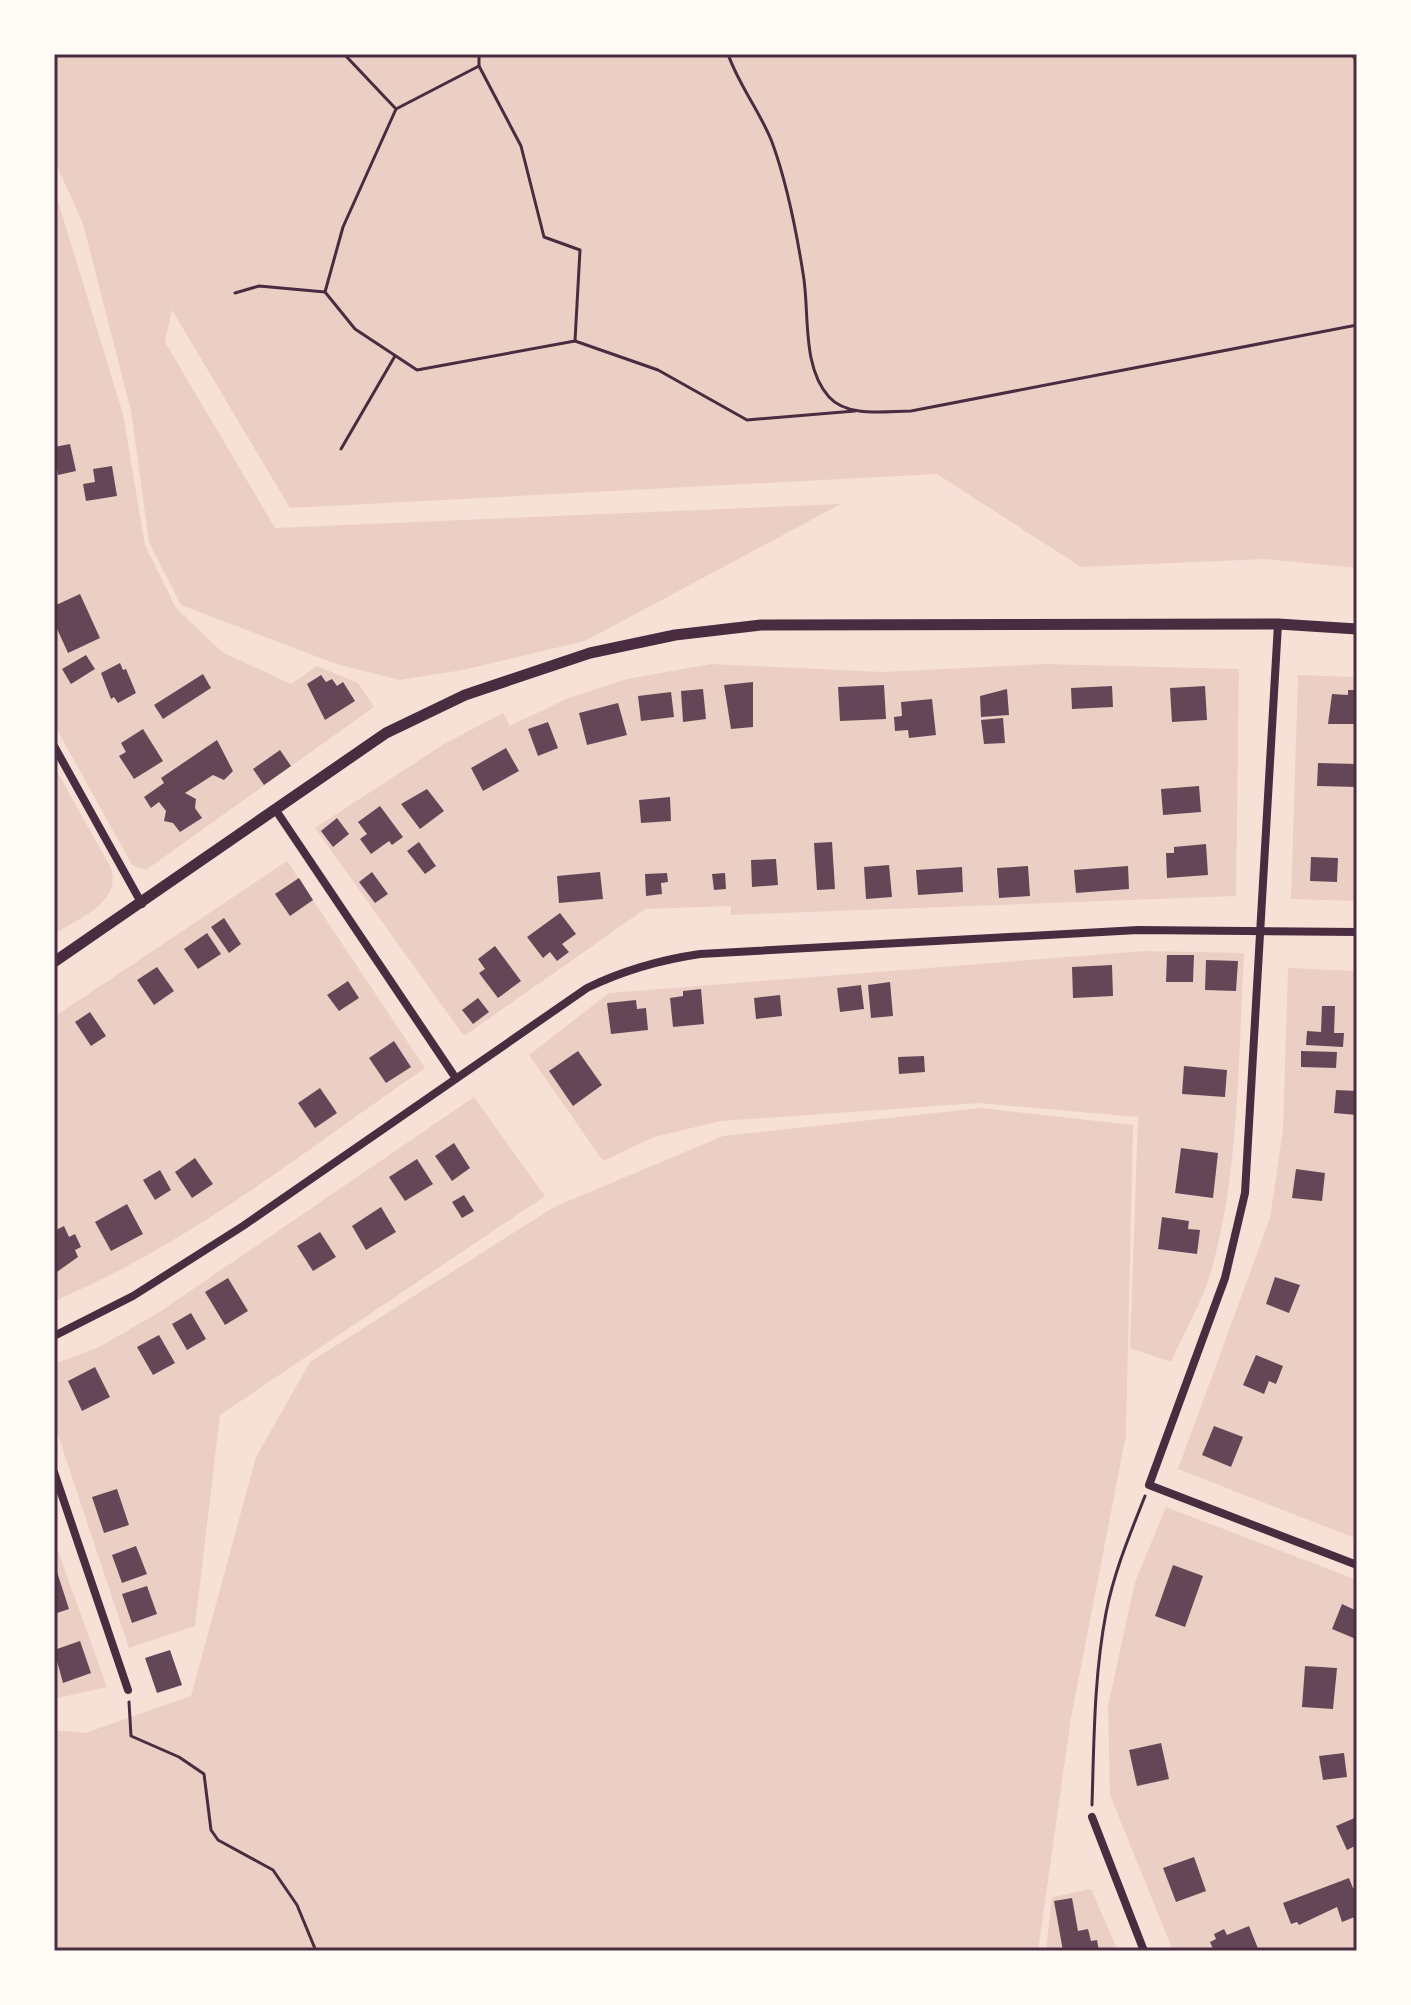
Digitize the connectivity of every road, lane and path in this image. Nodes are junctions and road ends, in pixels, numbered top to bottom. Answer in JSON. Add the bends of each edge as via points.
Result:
{"nodes":[{"id":1,"x":344,"y":54,"type":"edge"},
{"id":2,"x":479,"y":54,"type":"edge"},
{"id":3,"x":728,"y":54,"type":"edge"},
{"id":4,"x":1352,"y":54,"type":"edge"},
{"id":5,"x":1357,"y":62,"type":"edge"},
{"id":6,"x":479,"y":66,"type":"junction"},
{"id":7,"x":396,"y":109,"type":"junction"},
{"id":8,"x":325,"y":292,"type":"junction"},
{"id":9,"x":235,"y":293,"type":"dead end"},
{"id":10,"x":1357,"y":325,"type":"edge"},
{"id":11,"x":575,"y":341,"type":"junction"},
{"id":12,"x":395,"y":356,"type":"junction"},
{"id":13,"x":859,"y":411,"type":"junction"},
{"id":14,"x":341,"y":449,"type":"dead end"},
{"id":15,"x":1278,"y":624,"type":"junction"},
{"id":16,"x":1357,"y":629,"type":"edge"},
{"id":17,"x":54,"y":746,"type":"edge"},
{"id":18,"x":275,"y":809,"type":"junction"},
{"id":19,"x":142,"y":904,"type":"junction"},
{"id":20,"x":1260,"y":929,"type":"junction"},
{"id":21,"x":1357,"y":932,"type":"edge"},
{"id":22,"x":54,"y":962,"type":"edge"},
{"id":23,"x":455,"y":1077,"type":"junction"},
{"id":24,"x":54,"y":1336,"type":"edge"},
{"id":25,"x":54,"y":1472,"type":"edge"},
{"id":26,"x":1149,"y":1485,"type":"junction"},
{"id":27,"x":1357,"y":1565,"type":"edge"},
{"id":28,"x":128,"y":1690,"type":"joint"},
{"id":29,"x":1092,"y":1817,"type":"joint"},
{"id":30,"x":316,"y":1951,"type":"edge"},
{"id":31,"x":1144,"y":1951,"type":"edge"}],
"edges":[{"from":1,"to":7,"type":"path"},
{"from":2,"to":6,"type":"path"},
{"from":3,"to":13,"type":"path","via":[[737,81],[771,139],[787,191],[804,274],[812,361],[831,399]]},
{"from":4,"to":5,"type":"path"},
{"from":6,"to":7,"type":"path"},
{"from":6,"to":11,"type":"path","via":[[521,146],[544,237],[580,250]]},
{"from":7,"to":8,"type":"path","via":[[343,227]]},
{"from":8,"to":9,"type":"path","via":[[259,286]]},
{"from":8,"to":12,"type":"path","via":[[355,329]]},
{"from":10,"to":13,"type":"path","via":[[984,400],[911,411]]},
{"from":11,"to":12,"type":"path","via":[[417,370]]},
{"from":11,"to":13,"type":"path","via":[[658,370],[747,420]]},
{"from":12,"to":14,"type":"path"},
{"from":15,"to":16,"type":"street"},
{"from":15,"to":18,"type":"street","via":[[805,623],[675,635],[547,665],[465,695],[386,733]]},
{"from":15,"to":20,"type":"street"},
{"from":17,"to":19,"type":"street"},
{"from":18,"to":19,"type":"street"},
{"from":18,"to":23,"type":"street"},
{"from":19,"to":22,"type":"street"},
{"from":20,"to":21,"type":"street"},
{"from":20,"to":23,"type":"street","via":[[1107,932],[660,960],[587,988]]},
{"from":20,"to":26,"type":"street","via":[[1250,1132],[1238,1234]]},
{"from":23,"to":24,"type":"street","via":[[243,1226],[133,1296]]},
{"from":25,"to":28,"type":"street"},
{"from":26,"to":27,"type":"street"},
{"from":26,"to":29,"type":"path","via":[[1106,1613]]},
{"from":28,"to":30,"type":"path","via":[[131,1736],[204,1774],[211,1830],[218,1840],[273,1870],[297,1905]]},
{"from":29,"to":31,"type":"street"}]}
